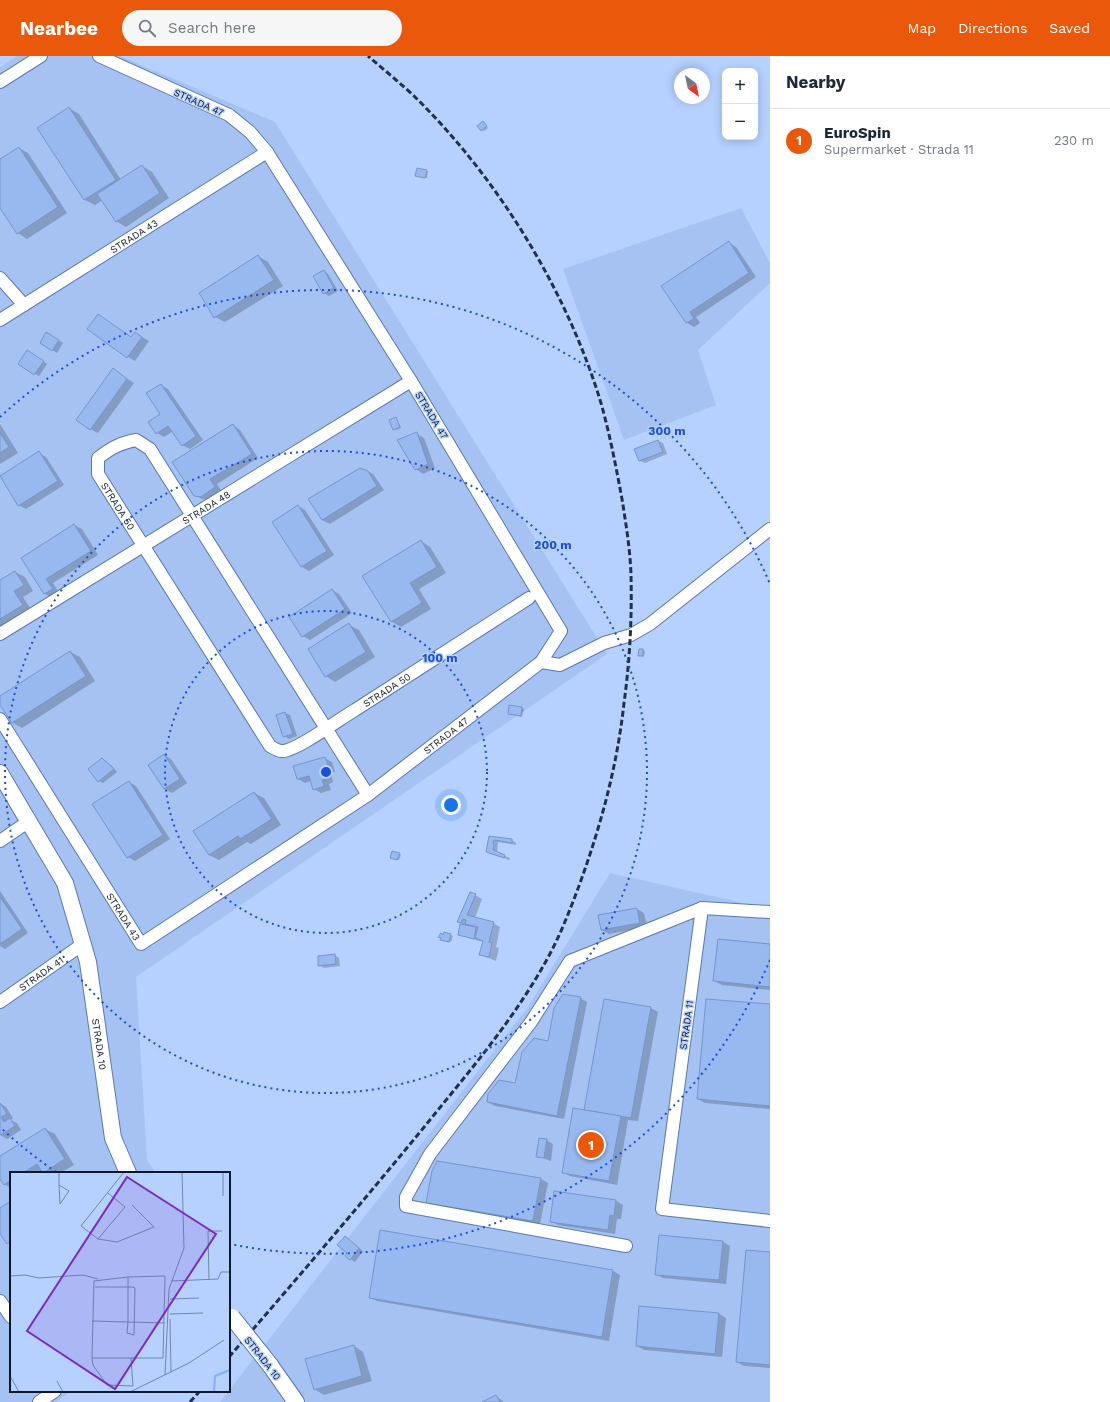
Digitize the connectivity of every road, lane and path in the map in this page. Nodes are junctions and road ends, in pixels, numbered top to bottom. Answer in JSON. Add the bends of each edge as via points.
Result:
{"nodes":[{"id":1,"x":41,"y":56,"type":"edge"},
{"id":2,"x":99,"y":56,"type":"edge"},
{"id":3,"x":0,"y":82,"type":"edge"},
{"id":4,"x":267,"y":152,"type":"junction"},
{"id":5,"x":0,"y":278,"type":"edge"},
{"id":6,"x":24,"y":306,"type":"junction"},
{"id":7,"x":0,"y":320,"type":"edge"},
{"id":8,"x":412,"y":381,"type":"junction"},
{"id":9,"x":192,"y":516,"type":"junction"},
{"id":10,"x":770,"y":529,"type":"edge"},
{"id":11,"x":142,"y":546,"type":"junction"},
{"id":12,"x":529,"y":598,"type":"dead end"},
{"id":13,"x":0,"y":634,"type":"edge"},
{"id":14,"x":541,"y":662,"type":"junction"},
{"id":15,"x":0,"y":719,"type":"edge"},
{"id":16,"x":326,"y":728,"type":"junction"},
{"id":17,"x":0,"y":773,"type":"edge"},
{"id":18,"x":0,"y":792,"type":"edge"},
{"id":19,"x":368,"y":795,"type":"junction"},
{"id":20,"x":22,"y":826,"type":"junction"},
{"id":21,"x":0,"y":841,"type":"edge"},
{"id":22,"x":702,"y":908,"type":"junction"},
{"id":23,"x":770,"y":912,"type":"edge"},
{"id":24,"x":74,"y":914,"type":"junction"},
{"id":25,"x":83,"y":944,"type":"junction"},
{"id":26,"x":0,"y":1002,"type":"edge"},
{"id":27,"x":128,"y":1172,"type":"edge"},
{"id":28,"x":770,"y":1221,"type":"edge"},
{"id":29,"x":626,"y":1246,"type":"dead end"},
{"id":30,"x":0,"y":1301,"type":"edge"},
{"id":31,"x":10,"y":1316,"type":"edge"},
{"id":32,"x":230,"y":1316,"type":"edge"},
{"id":33,"x":53,"y":1392,"type":"edge"},
{"id":34,"x":38,"y":1402,"type":"edge"},
{"id":35,"x":296,"y":1402,"type":"edge"}],
"edges":[{"from":1,"to":3,"type":"street"},
{"from":2,"to":4,"type":"street","name":"STRADA 47","via":[[229,115],[250,132]]},
{"from":4,"to":6,"type":"street","name":"STRADA 43"},
{"from":4,"to":8,"type":"street","name":"STRADA 47"},
{"from":5,"to":6,"type":"street"},
{"from":6,"to":7,"type":"street","name":"STRADA 43"},
{"from":8,"to":9,"type":"street","name":"STRADA 48"},
{"from":8,"to":14,"type":"street","name":"STRADA 47","via":[[561,631]]},
{"from":9,"to":11,"type":"street","name":"STRADA 48"},
{"from":9,"to":11,"type":"street","name":"STRADA 50","via":[[150,449],[136,440],[111,448],[98,458],[98,474]]},
{"from":9,"to":16,"type":"street","name":"STRADA 50"},
{"from":10,"to":14,"type":"street","via":[[650,624],[560,664]]},
{"from":11,"to":13,"type":"street","name":"STRADA 48"},
{"from":11,"to":16,"type":"street","name":"STRADA 50","via":[[270,746],[281,751],[292,749]]},
{"from":12,"to":16,"type":"street","name":"STRADA 50"},
{"from":14,"to":19,"type":"street","name":"STRADA 47"},
{"from":15,"to":19,"type":"street","name":"STRADA 43","via":[[141,944]]},
{"from":16,"to":19,"type":"street","name":"STRADA 50"},
{"from":17,"to":24,"type":"street","name":"STRADA 10","via":[[65,883]]},
{"from":18,"to":20,"type":"street","name":"STRADA 10"},
{"from":20,"to":21,"type":"street"},
{"from":20,"to":24,"type":"street","name":"STRADA 10"},
{"from":22,"to":23,"type":"street"},
{"from":22,"to":28,"type":"street","name":"STRADA 11","via":[[662,1209]]},
{"from":22,"to":29,"type":"street","via":[[570,961],[531,1022],[430,1154],[406,1197],[406,1206]]},
{"from":24,"to":25,"type":"street","name":"STRADA 10"},
{"from":25,"to":26,"type":"street","name":"STRADA 41"},
{"from":25,"to":27,"type":"street","name":"STRADA 10","via":[[113,1138]]},
{"from":30,"to":31,"type":"street"},
{"from":32,"to":35,"type":"street","name":"STRADA 10","bridge":true},
{"from":33,"to":34,"type":"street"}]}
